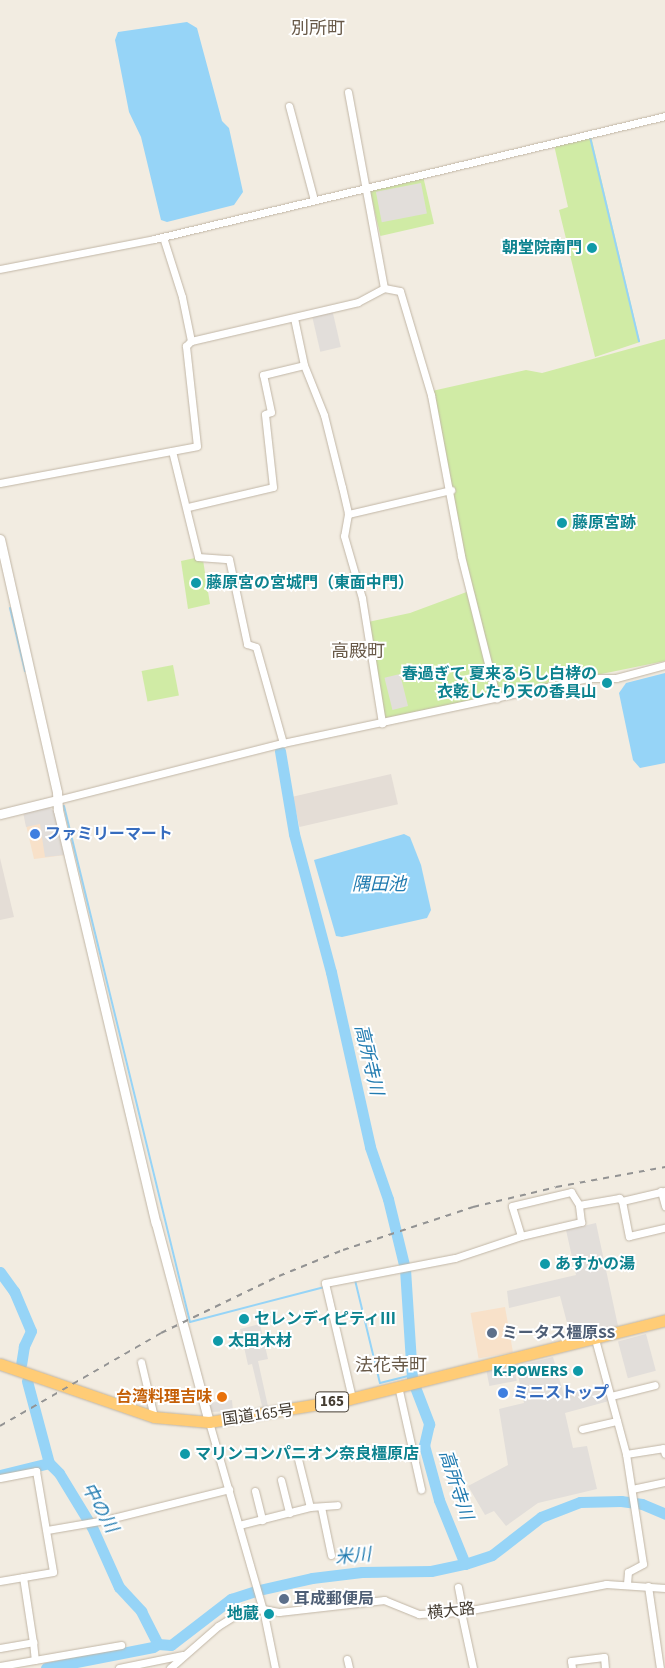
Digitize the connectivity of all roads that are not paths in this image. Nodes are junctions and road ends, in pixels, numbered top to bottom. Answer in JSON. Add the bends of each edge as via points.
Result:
{"nodes":[{"id":1,"x":348,"y":92,"type":"dead end"},
{"id":2,"x":289,"y":106,"type":"dead end"},
{"id":3,"x":665,"y":116,"type":"edge"},
{"id":4,"x":367,"y":187,"type":"junction"},
{"id":5,"x":314,"y":200,"type":"junction"},
{"id":6,"x":163,"y":237,"type":"junction"},
{"id":7,"x":0,"y":269,"type":"edge"},
{"id":8,"x":384,"y":288,"type":"junction"},
{"id":9,"x":294,"y":318,"type":"junction"},
{"id":10,"x":191,"y":341,"type":"junction"},
{"id":11,"x":304,"y":365,"type":"junction"},
{"id":12,"x":172,"y":452,"type":"junction"},
{"id":13,"x":0,"y":483,"type":"edge"},
{"id":14,"x":451,"y":490,"type":"junction"},
{"id":15,"x":188,"y":507,"type":"junction"},
{"id":16,"x":348,"y":514,"type":"junction"},
{"id":17,"x":0,"y":539,"type":"edge"},
{"id":18,"x":665,"y":665,"type":"edge"},
{"id":19,"x":497,"y":699,"type":"junction"},
{"id":20,"x":382,"y":723,"type":"junction"},
{"id":21,"x":283,"y":744,"type":"junction"},
{"id":22,"x":57,"y":800,"type":"junction"},
{"id":23,"x":0,"y":814,"type":"edge"},
{"id":24,"x":663,"y":1191,"type":"edge"},
{"id":25,"x":622,"y":1201,"type":"junction"},
{"id":26,"x":578,"y":1205,"type":"junction"},
{"id":27,"x":665,"y":1206,"type":"edge"},
{"id":28,"x":665,"y":1228,"type":"edge"},
{"id":29,"x":521,"y":1236,"type":"junction"},
{"id":30,"x":665,"y":1320,"type":"edge"},
{"id":31,"x":595,"y":1339,"type":"junction"},
{"id":32,"x":141,"y":1362,"type":"dead end"},
{"id":33,"x":0,"y":1364,"type":"edge"},
{"id":34,"x":655,"y":1385,"type":"dead end"},
{"id":35,"x":398,"y":1386,"type":"junction"},
{"id":36,"x":611,"y":1396,"type":"junction"},
{"id":37,"x":352,"y":1398,"type":"junction"},
{"id":38,"x":154,"y":1417,"type":"junction"},
{"id":39,"x":618,"y":1421,"type":"junction"},
{"id":40,"x":209,"y":1422,"type":"junction"},
{"id":41,"x":582,"y":1429,"type":"dead end"},
{"id":42,"x":626,"y":1454,"type":"junction"},
{"id":43,"x":665,"y":1454,"type":"edge"},
{"id":44,"x":298,"y":1459,"type":"dead end"},
{"id":45,"x":0,"y":1478,"type":"edge"},
{"id":46,"x":281,"y":1480,"type":"dead end"},
{"id":47,"x":665,"y":1482,"type":"edge"},
{"id":48,"x":229,"y":1488,"type":"junction"},
{"id":49,"x":421,"y":1489,"type":"dead end"},
{"id":50,"x":255,"y":1491,"type":"dead end"},
{"id":51,"x":633,"y":1492,"type":"junction"},
{"id":52,"x":337,"y":1505,"type":"dead end"},
{"id":53,"x":310,"y":1507,"type":"junction"},
{"id":54,"x":321,"y":1507,"type":"junction"},
{"id":55,"x":289,"y":1513,"type":"junction"},
{"id":56,"x":262,"y":1520,"type":"junction"},
{"id":57,"x":239,"y":1525,"type":"junction"},
{"id":58,"x":47,"y":1530,"type":"junction"},
{"id":59,"x":331,"y":1555,"type":"dead end"},
{"id":60,"x":23,"y":1577,"type":"junction"},
{"id":61,"x":0,"y":1581,"type":"edge"},
{"id":62,"x":626,"y":1584,"type":"junction"},
{"id":63,"x":648,"y":1586,"type":"junction"},
{"id":64,"x":458,"y":1587,"type":"dead end"},
{"id":65,"x":665,"y":1588,"type":"edge"},
{"id":66,"x":262,"y":1608,"type":"junction"},
{"id":67,"x":462,"y":1612,"type":"junction"},
{"id":68,"x":33,"y":1642,"type":"junction"},
{"id":69,"x":121,"y":1645,"type":"dead end"},
{"id":70,"x":0,"y":1648,"type":"edge"},
{"id":71,"x":183,"y":1655,"type":"junction"},
{"id":72,"x":347,"y":1659,"type":"dead end"},
{"id":73,"x":35,"y":1660,"type":"junction"},
{"id":74,"x":0,"y":1666,"type":"edge"},
{"id":75,"x":658,"y":1667,"type":"edge"},
{"id":76,"x":120,"y":1668,"type":"edge"},
{"id":77,"x":170,"y":1668,"type":"edge"},
{"id":78,"x":275,"y":1668,"type":"edge"},
{"id":79,"x":349,"y":1668,"type":"edge"},
{"id":80,"x":472,"y":1668,"type":"edge"},
{"id":81,"x":572,"y":1668,"type":"edge"},
{"id":82,"x":604,"y":1668,"type":"edge"}],
"edges":[{"from":1,"to":4,"type":"street"},
{"from":2,"to":5,"type":"street"},
{"from":3,"to":4,"type":"street"},
{"from":4,"to":5,"type":"street"},
{"from":4,"to":8,"type":"street"},
{"from":5,"to":6,"type":"street"},
{"from":6,"to":7,"type":"street"},
{"from":6,"to":10,"type":"street","via":[[182,297]]},
{"from":8,"to":9,"type":"street","via":[[358,302]]},
{"from":8,"to":14,"type":"street","via":[[400,291],[431,395]]},
{"from":9,"to":10,"type":"street"},
{"from":9,"to":11,"type":"street"},
{"from":10,"to":12,"type":"street","via":[[186,346],[197,446]]},
{"from":11,"to":15,"type":"street","via":[[263,375],[271,412],[265,414],[272,487]]},
{"from":11,"to":16,"type":"street","via":[[324,415]]},
{"from":12,"to":13,"type":"street"},
{"from":12,"to":15,"type":"street"},
{"from":14,"to":16,"type":"street"},
{"from":14,"to":19,"type":"street","via":[[461,556]]},
{"from":15,"to":21,"type":"street","via":[[198,557],[229,559],[247,644],[256,647]]},
{"from":16,"to":20,"type":"street","via":[[344,536],[362,598]]},
{"from":17,"to":22,"type":"street"},
{"from":18,"to":19,"type":"street","via":[[616,678],[588,678]]},
{"from":19,"to":20,"type":"street"},
{"from":20,"to":21,"type":"street"},
{"from":21,"to":22,"type":"street"},
{"from":22,"to":23,"type":"street"},
{"from":22,"to":40,"type":"street","via":[[156,1223]]},
{"from":24,"to":25,"type":"street"},
{"from":24,"to":27,"type":"street"},
{"from":25,"to":26,"type":"street","via":[[619,1198]]},
{"from":25,"to":28,"type":"street","via":[[629,1236]]},
{"from":26,"to":29,"type":"street","via":[[581,1222]]},
{"from":26,"to":29,"type":"street","via":[[571,1192],[512,1206]]},
{"from":29,"to":37,"type":"street","via":[[455,1258],[325,1283]]},
{"from":30,"to":31,"type":"highway","name":"国道165号","number":"165"},
{"from":31,"to":35,"type":"highway","name":"国道165号","number":"165"},
{"from":31,"to":36,"type":"street"},
{"from":32,"to":38,"type":"street"},
{"from":33,"to":38,"type":"highway","name":"国道165号","number":"165"},
{"from":34,"to":36,"type":"street"},
{"from":35,"to":37,"type":"highway","name":"国道165号","number":"165"},
{"from":35,"to":49,"type":"street"},
{"from":36,"to":39,"type":"street"},
{"from":37,"to":40,"type":"highway","name":"国道165号","number":"165"},
{"from":38,"to":40,"type":"highway","name":"国道165号","number":"165"},
{"from":39,"to":41,"type":"street"},
{"from":39,"to":42,"type":"street"},
{"from":40,"to":48,"type":"street"},
{"from":42,"to":43,"type":"street","via":[[664,1448]]},
{"from":42,"to":51,"type":"street"},
{"from":44,"to":53,"type":"street"},
{"from":45,"to":58,"type":"street","via":[[36,1471]]},
{"from":46,"to":55,"type":"street"},
{"from":47,"to":51,"type":"street"},
{"from":48,"to":57,"type":"street"},
{"from":48,"to":58,"type":"street"},
{"from":50,"to":56,"type":"street"},
{"from":51,"to":62,"type":"street","via":[[643,1564],[628,1572]]},
{"from":52,"to":54,"type":"street"},
{"from":53,"to":54,"type":"street"},
{"from":53,"to":55,"type":"street"},
{"from":54,"to":59,"type":"street"},
{"from":55,"to":56,"type":"street"},
{"from":56,"to":57,"type":"street"},
{"from":57,"to":66,"type":"street"},
{"from":58,"to":60,"type":"street","via":[[53,1572]]},
{"from":60,"to":61,"type":"street"},
{"from":60,"to":68,"type":"street"},
{"from":62,"to":63,"type":"street","name":"横大路"},
{"from":62,"to":67,"type":"street","name":"横大路","via":[[606,1584]]},
{"from":63,"to":65,"type":"street","name":"横大路"},
{"from":63,"to":75,"type":"street"},
{"from":64,"to":67,"type":"street"},
{"from":66,"to":67,"type":"street","name":"横大路","via":[[279,1612],[384,1600],[419,1614]]},
{"from":66,"to":71,"type":"street","name":"横大路","via":[[242,1611]]},
{"from":66,"to":78,"type":"street"},
{"from":67,"to":80,"type":"street"},
{"from":68,"to":70,"type":"street"},
{"from":68,"to":73,"type":"street"},
{"from":69,"to":73,"type":"street"},
{"from":71,"to":76,"type":"street"},
{"from":71,"to":77,"type":"street","name":"横大路"},
{"from":72,"to":79,"type":"street"},
{"from":73,"to":74,"type":"street"},
{"from":81,"to":82,"type":"street","via":[[571,1660],[604,1657]]}]}
